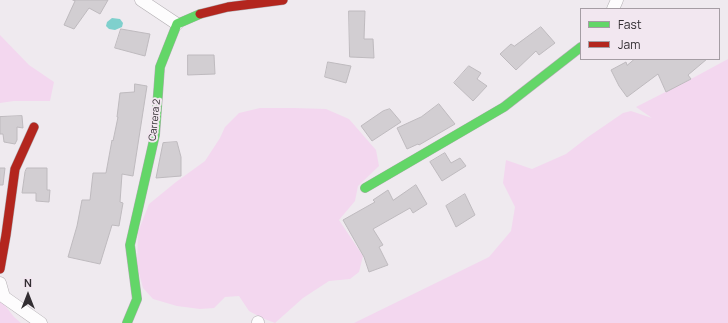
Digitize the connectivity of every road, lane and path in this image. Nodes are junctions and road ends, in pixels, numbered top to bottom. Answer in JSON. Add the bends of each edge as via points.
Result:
{"nodes":[{"id":1,"x":141,"y":0,"type":"edge"},
{"id":2,"x":283,"y":0,"type":"edge"},
{"id":3,"x":177,"y":24,"type":"junction"},
{"id":4,"x":580,"y":48,"type":"edge"},
{"id":5,"x":34,"y":127,"type":"dead end"},
{"id":6,"x":365,"y":188,"type":"dead end"},
{"id":7,"x":0,"y":269,"type":"edge"},
{"id":8,"x":0,"y":283,"type":"edge"},
{"id":9,"x":41,"y":323,"type":"edge"},
{"id":10,"x":127,"y":323,"type":"edge"}],
"edges":[{"from":1,"to":3,"type":"street"},
{"from":2,"to":3,"type":"street","via":[[228,7],[200,14]]},
{"from":3,"to":10,"type":"street","name":"Carrera 2","via":[[160,67],[155,135],[130,245],[137,299]]},
{"from":4,"to":6,"type":"street","via":[[504,107]]},
{"from":5,"to":7,"type":"street","via":[[15,169]]},
{"from":8,"to":9,"type":"street","via":[[4,296]]}]}
